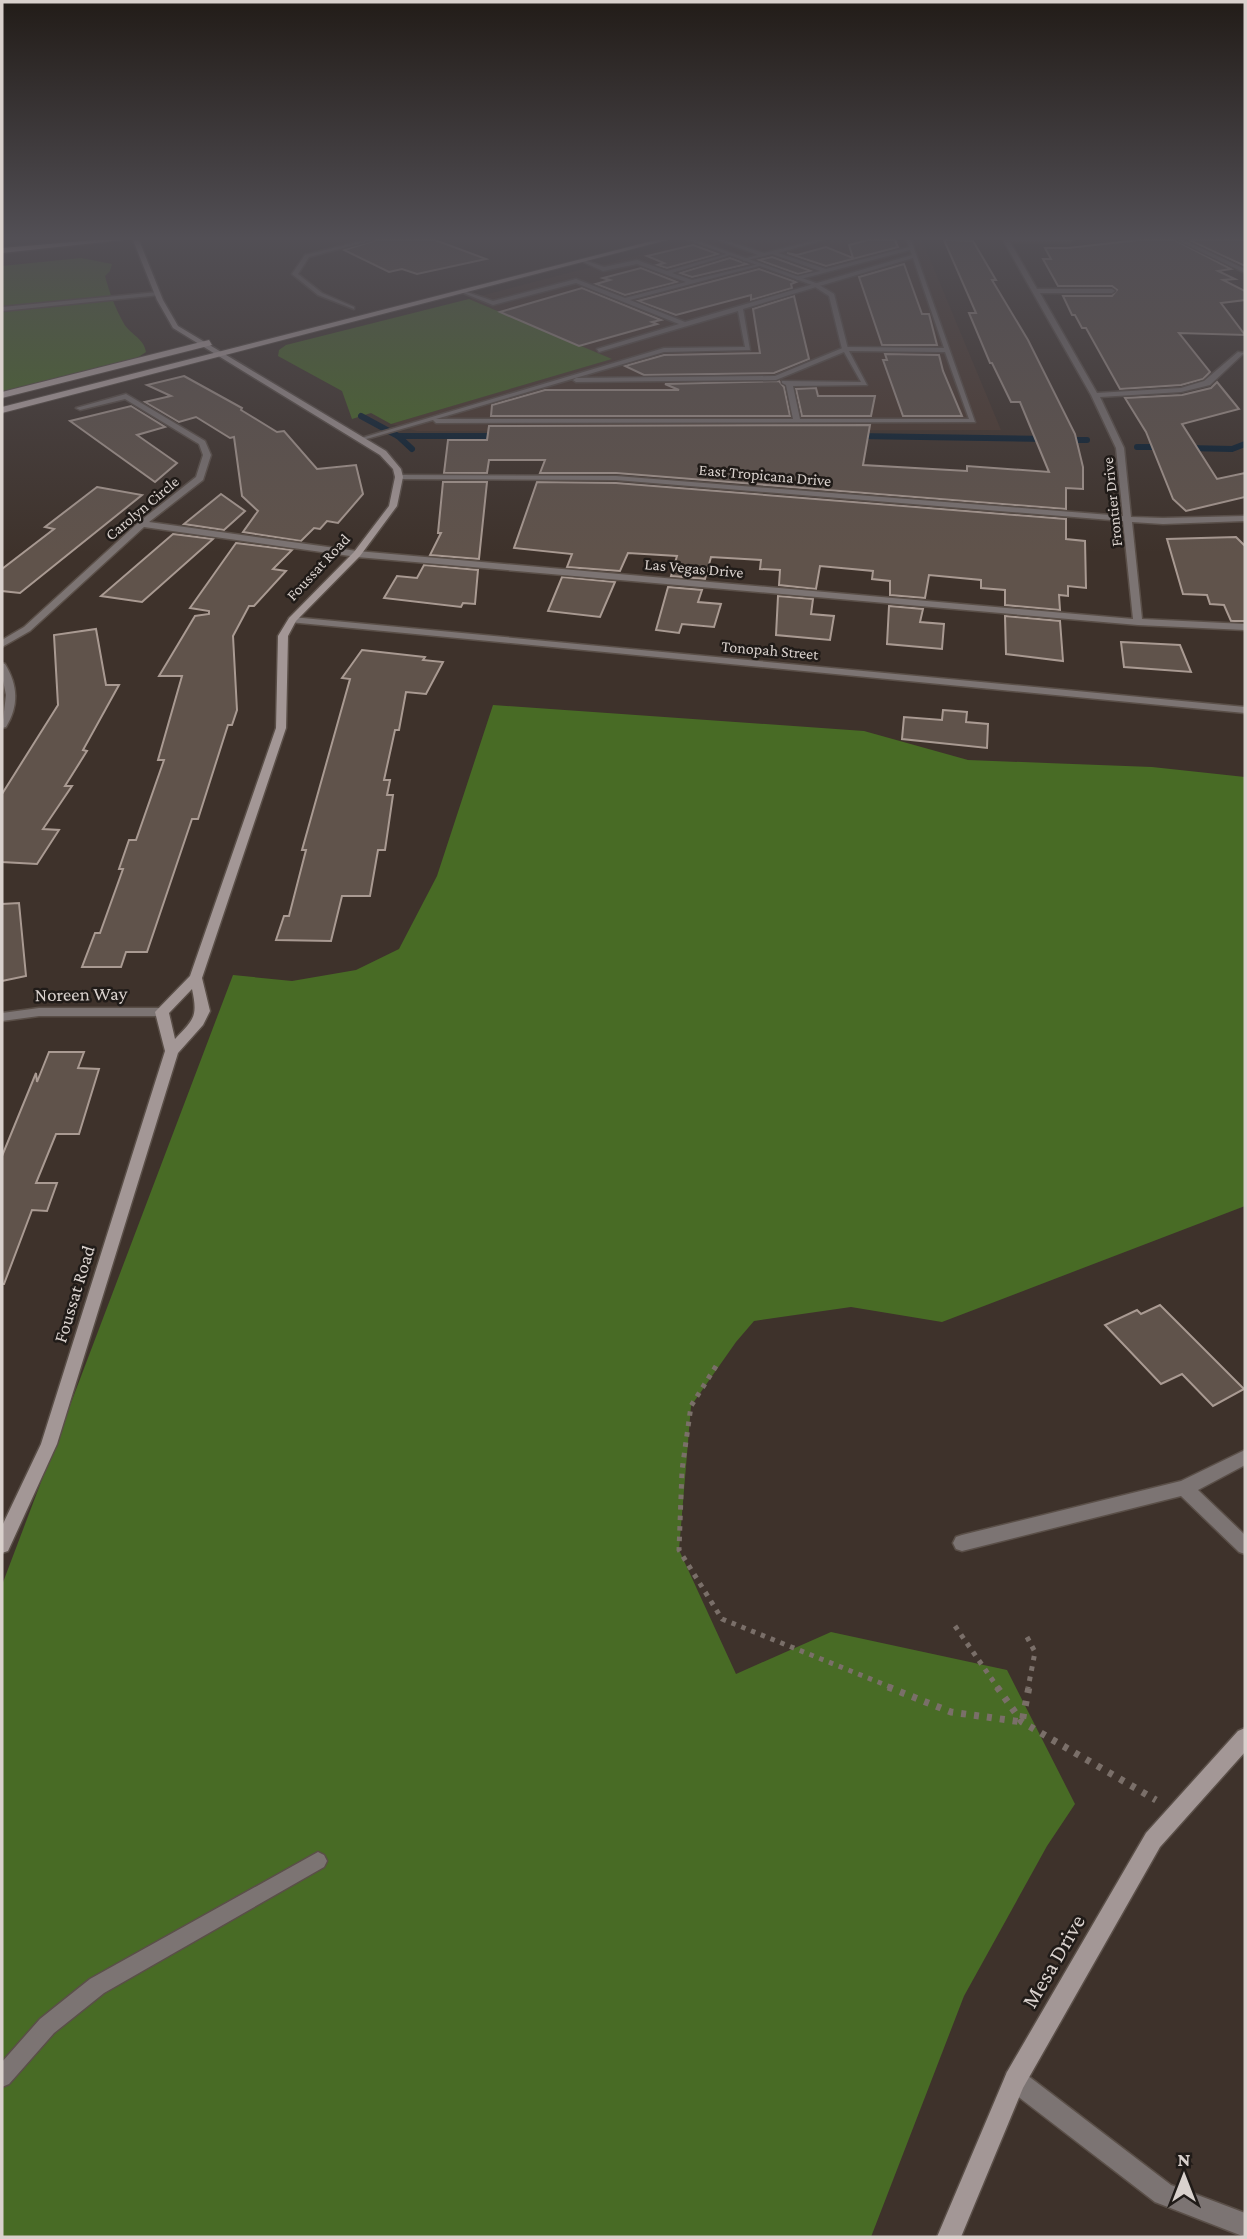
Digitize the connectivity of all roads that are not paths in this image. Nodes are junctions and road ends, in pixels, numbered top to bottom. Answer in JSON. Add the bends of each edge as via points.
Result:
{"nodes":[{"id":1,"x":202,"y":344,"type":"edge"},
{"id":2,"x":204,"y":344,"type":"edge"},
{"id":3,"x":253,"y":344,"type":"edge"},
{"id":4,"x":617,"y":344,"type":"edge"},
{"id":5,"x":747,"y":344,"type":"edge"},
{"id":6,"x":844,"y":344,"type":"edge"},
{"id":7,"x":946,"y":344,"type":"edge"},
{"id":8,"x":1065,"y":344,"type":"edge"},
{"id":9,"x":845,"y":349,"type":"junction"},
{"id":10,"x":599,"y":350,"type":"dead end"},
{"id":11,"x":948,"y":350,"type":"junction"},
{"id":12,"x":219,"y":353,"type":"junction"},
{"id":13,"x":1240,"y":353,"type":"dead end"},
{"id":14,"x":776,"y":378,"type":"junction"},
{"id":15,"x":561,"y":380,"type":"junction"},
{"id":16,"x":789,"y":384,"type":"junction"},
{"id":17,"x":2,"y":395,"type":"edge"},
{"id":18,"x":1094,"y":395,"type":"junction"},
{"id":19,"x":80,"y":408,"type":"dead end"},
{"id":20,"x":2,"y":410,"type":"edge"},
{"id":21,"x":797,"y":421,"type":"junction"},
{"id":22,"x":420,"y":422,"type":"junction"},
{"id":23,"x":361,"y":439,"type":"junction"},
{"id":24,"x":399,"y":477,"type":"junction"},
{"id":25,"x":1245,"y":518,"type":"edge"},
{"id":26,"x":1128,"y":519,"type":"junction"},
{"id":27,"x":142,"y":524,"type":"junction"},
{"id":28,"x":357,"y":554,"type":"junction"},
{"id":29,"x":292,"y":620,"type":"junction"},
{"id":30,"x":1138,"y":622,"type":"junction"},
{"id":31,"x":1245,"y":627,"type":"edge"},
{"id":32,"x":2,"y":644,"type":"edge"},
{"id":33,"x":2,"y":666,"type":"edge"},
{"id":34,"x":1245,"y":710,"type":"edge"},
{"id":35,"x":2,"y":725,"type":"edge"},
{"id":36,"x":196,"y":978,"type":"junction"},
{"id":37,"x":162,"y":1012,"type":"junction"},
{"id":38,"x":2,"y":1017,"type":"edge"},
{"id":39,"x":172,"y":1051,"type":"junction"},
{"id":40,"x":1245,"y":1457,"type":"edge"},
{"id":41,"x":1184,"y":1488,"type":"junction"},
{"id":42,"x":962,"y":1543,"type":"dead end"},
{"id":43,"x":2,"y":1545,"type":"edge"},
{"id":44,"x":1245,"y":1546,"type":"edge"},
{"id":45,"x":1245,"y":1738,"type":"edge"},
{"id":46,"x":318,"y":1861,"type":"dead end"},
{"id":47,"x":2,"y":2077,"type":"edge"},
{"id":48,"x":1015,"y":2080,"type":"junction"},
{"id":49,"x":1245,"y":2225,"type":"edge"},
{"id":50,"x":949,"y":2237,"type":"edge"}],
"edges":[{"from":1,"to":17,"type":"main road"},
{"from":2,"to":12,"type":"main road"},
{"from":3,"to":12,"type":"main road"},
{"from":4,"to":10,"type":"lane"},
{"from":5,"to":15,"type":"lane","via":[[748,349],[664,350]]},
{"from":6,"to":9,"type":"street"},
{"from":7,"to":11,"type":"lane"},
{"from":8,"to":18,"type":"street","name":"Frontier Drive"},
{"from":9,"to":11,"type":"lane"},
{"from":9,"to":14,"type":"lane"},
{"from":9,"to":16,"type":"lane","via":[[865,384]]},
{"from":11,"to":21,"type":"lane","via":[[973,421]]},
{"from":12,"to":20,"type":"main road"},
{"from":12,"to":23,"type":"main road"},
{"from":13,"to":18,"type":"street","via":[[1207,383],[1181,390]]},
{"from":14,"to":15,"type":"lane"},
{"from":14,"to":16,"type":"lane"},
{"from":15,"to":22,"type":"lane"},
{"from":16,"to":21,"type":"lane"},
{"from":18,"to":26,"type":"street","name":"Frontier Drive","via":[[1120,448]]},
{"from":19,"to":27,"type":"street","name":"Carolyn Circle","via":[[126,396],[202,443],[207,455],[200,478]]},
{"from":21,"to":22,"type":"lane"},
{"from":22,"to":23,"type":"lane"},
{"from":23,"to":24,"type":"main road","via":[[383,453]]},
{"from":24,"to":26,"type":"street","name":"East Tropicana Drive","via":[[616,478]]},
{"from":24,"to":28,"type":"main road","name":"Foussat Road","via":[[393,506]]},
{"from":25,"to":26,"type":"street","name":"East Tropicana Drive"},
{"from":26,"to":30,"type":"street","name":"Frontier Drive"},
{"from":27,"to":28,"type":"street","name":"Las Vegas Drive"},
{"from":27,"to":32,"type":"street","name":"Carolyn Circle","via":[[26,629]]},
{"from":28,"to":29,"type":"main road","name":"Foussat Road"},
{"from":28,"to":30,"type":"street","name":"Las Vegas Drive"},
{"from":29,"to":34,"type":"street","name":"Tonopah Street"},
{"from":29,"to":36,"type":"main road","name":"Foussat Road","via":[[283,636],[281,728]]},
{"from":30,"to":31,"type":"street","name":"Las Vegas Drive"},
{"from":33,"to":35,"type":"street","via":[[11,701]]},
{"from":36,"to":37,"type":"main road","name":"Foussat Road"},
{"from":36,"to":39,"type":"main road","name":"Foussat Road","via":[[202,1011]]},
{"from":37,"to":38,"type":"street","name":"Noreen Way","via":[[39,1012]]},
{"from":37,"to":39,"type":"main road"},
{"from":39,"to":43,"type":"main road","name":"Foussat Road","via":[[49,1444]]},
{"from":40,"to":41,"type":"street"},
{"from":41,"to":42,"type":"street"},
{"from":41,"to":44,"type":"street"},
{"from":45,"to":48,"type":"main road","name":"Mesa Drive","via":[[1153,1840]]},
{"from":46,"to":47,"type":"lane","via":[[97,1986],[47,2026]]},
{"from":48,"to":49,"type":"street","via":[[1164,2194]]},
{"from":48,"to":50,"type":"main road","name":"Mesa Drive"}]}
